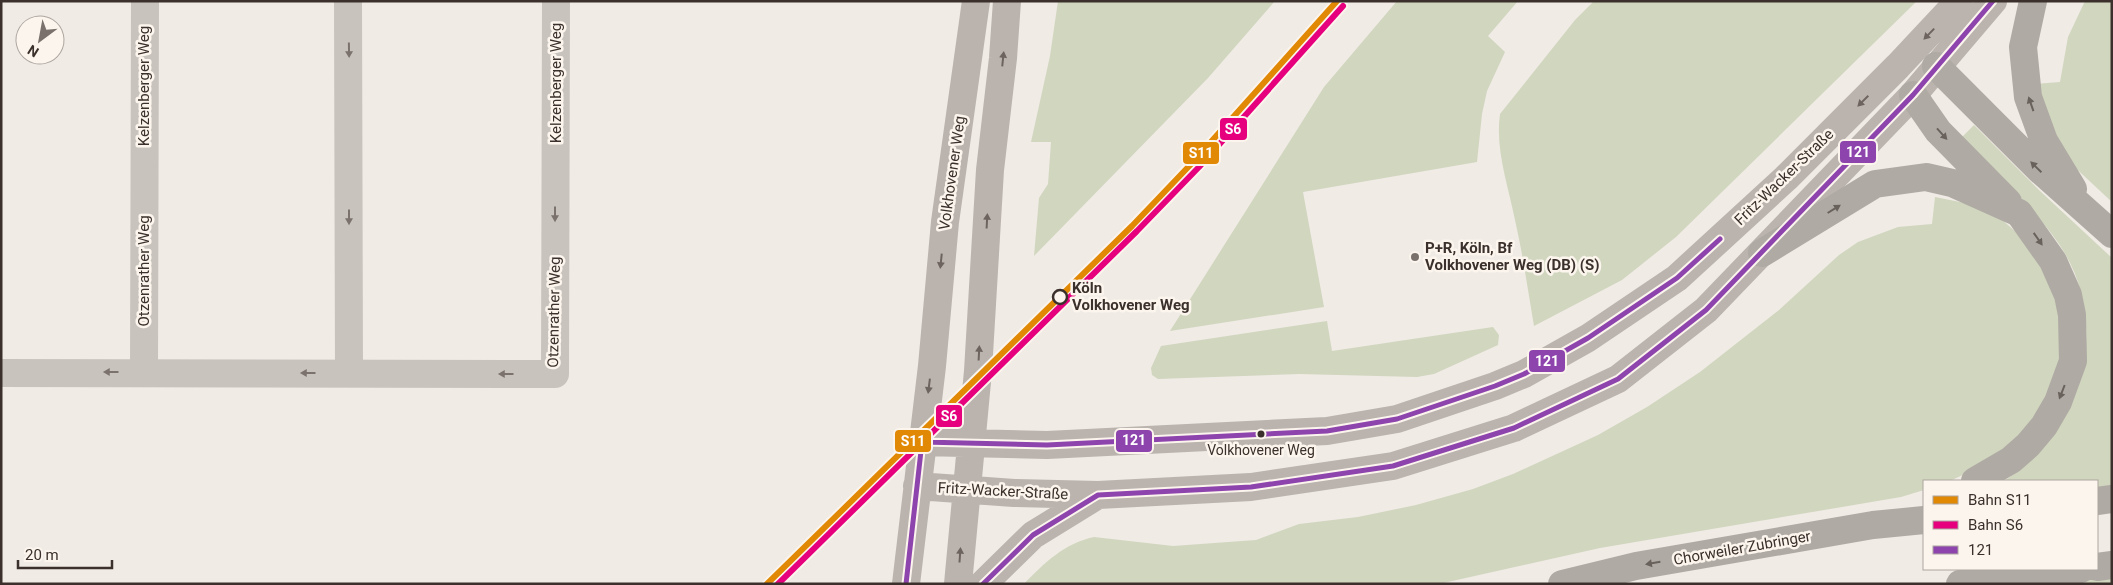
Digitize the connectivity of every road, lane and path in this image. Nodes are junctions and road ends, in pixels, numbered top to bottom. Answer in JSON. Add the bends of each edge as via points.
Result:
{"nodes":[{"id":1,"x":145,"y":1,"type":"edge"},
{"id":2,"x":348,"y":1,"type":"edge"},
{"id":3,"x":556,"y":1,"type":"edge"},
{"id":4,"x":976,"y":1,"type":"edge"},
{"id":5,"x":1008,"y":1,"type":"edge"},
{"id":6,"x":1960,"y":1,"type":"edge"},
{"id":7,"x":1993,"y":1,"type":"edge"},
{"id":8,"x":2033,"y":1,"type":"edge"},
{"id":9,"x":1899,"y":65,"type":"junction"},
{"id":10,"x":1936,"y":66,"type":"junction"},
{"id":11,"x":1913,"y":95,"type":"junction"},
{"id":12,"x":555,"y":165,"type":"joint"},
{"id":13,"x":144,"y":170,"type":"joint"},
{"id":14,"x":2085,"y":210,"type":"junction"},
{"id":15,"x":2019,"y":213,"type":"junction"},
{"id":16,"x":2112,"y":234,"type":"edge"},
{"id":17,"x":1762,"y":254,"type":"junction"},
{"id":18,"x":144,"y":372,"type":"junction"},
{"id":19,"x":1,"y":373,"type":"edge"},
{"id":20,"x":349,"y":373,"type":"junction"},
{"id":21,"x":922,"y":442,"type":"junction"},
{"id":22,"x":970,"y":444,"type":"junction"},
{"id":23,"x":1977,"y":480,"type":"edge"},
{"id":24,"x":917,"y":486,"type":"junction"},
{"id":25,"x":966,"y":489,"type":"junction"},
{"id":26,"x":1098,"y":495,"type":"junction"},
{"id":27,"x":2112,"y":499,"type":"edge"},
{"id":28,"x":2098,"y":501,"type":"edge"},
{"id":29,"x":1923,"y":505,"type":"edge"},
{"id":30,"x":1923,"y":520,"type":"edge"},
{"id":31,"x":1873,"y":525,"type":"junction"},
{"id":32,"x":2112,"y":565,"type":"edge"},
{"id":33,"x":2098,"y":567,"type":"edge"},
{"id":34,"x":2073,"y":570,"type":"edge"},
{"id":35,"x":907,"y":579,"type":"edge"},
{"id":36,"x":958,"y":584,"type":"edge"},
{"id":37,"x":984,"y":584,"type":"edge"},
{"id":38,"x":1562,"y":584,"type":"edge"},
{"id":39,"x":1960,"y":584,"type":"edge"}],
"edges":[{"from":1,"to":13,"type":"street","name":"Kelzenberger Weg"},
{"from":2,"to":20,"type":"street","one_way":true},
{"from":3,"to":12,"type":"street","name":"Kelzenberger Weg"},
{"from":4,"to":21,"type":"street","name":"Volkhovener Weg","one_way":true,"via":[[945,222]]},
{"from":22,"to":5,"type":"street","one_way":true,"via":[[978,371],[990,170]]},
{"from":6,"to":9,"type":"street","name":"Fritz-Wacker-Straße","one_way":true},
{"from":7,"to":10,"type":"street","name":"Fritz-Wacker-Straße"},
{"from":14,"to":8,"type":"highway","one_way":true,"via":[[2044,141],[2028,97],[2023,47]]},
{"from":9,"to":10,"type":"street"},
{"from":9,"to":11,"type":"street"},
{"from":9,"to":22,"type":"street","name":"Fritz-Wacker-Straße","one_way":true,"via":[[1786,178],[1677,278],[1588,338],[1524,374],[1495,386],[1397,419],[1327,431],[1048,445]]},
{"from":10,"to":11,"type":"street","name":"Fritz-Wacker-Straße"},
{"from":14,"to":10,"type":"highway","one_way":true,"via":[[2040,170]]},
{"from":11,"to":15,"type":"highway","one_way":true,"via":[[1938,131]]},
{"from":11,"to":17,"type":"street","name":"Fritz-Wacker-Straße"},
{"from":12,"to":20,"type":"street","name":"Otzenrather Weg","one_way":true,"via":[[554,374]]},
{"from":13,"to":18,"type":"street","name":"Otzenrather Weg"},
{"from":14,"to":16,"type":"highway"},
{"from":17,"to":15,"type":"highway","one_way":true,"via":[[1875,184],[1926,177],[1952,183]]},
{"from":15,"to":23,"type":"highway","one_way":true,"via":[[2053,261],[2068,295],[2073,361],[2058,402],[2044,426],[2011,460]]},
{"from":17,"to":26,"type":"street","name":"Fritz-Wacker-Straße","via":[[1706,310],[1618,379],[1514,428],[1393,466],[1251,487]]},
{"from":18,"to":19,"type":"street","name":"Otzenrather Weg","one_way":true},
{"from":20,"to":18,"type":"street","name":"Otzenrather Weg","one_way":true},
{"from":21,"to":22,"type":"street","name":"Fritz-Wacker-Straße"},
{"from":21,"to":24,"type":"street","name":"Volkhovener Weg"},
{"from":22,"to":25,"type":"street"},
{"from":24,"to":25,"type":"street","name":"Fritz-Wacker-Straße"},
{"from":24,"to":35,"type":"street","name":"Volkhovener Weg"},
{"from":25,"to":26,"type":"street","name":"Fritz-Wacker-Straße"},
{"from":36,"to":25,"type":"street","one_way":true},
{"from":26,"to":37,"type":"street","via":[[1034,535]]},
{"from":27,"to":28,"type":"highway"},
{"from":29,"to":31,"type":"highway"},
{"from":30,"to":31,"type":"highway","name":"Chorweiler Zubringer"},
{"from":31,"to":38,"type":"highway","name":"Chorweiler Zubringer","one_way":true,"via":[[1636,566]]},
{"from":32,"to":33,"type":"highway"},
{"from":34,"to":39,"type":"highway"}]}
